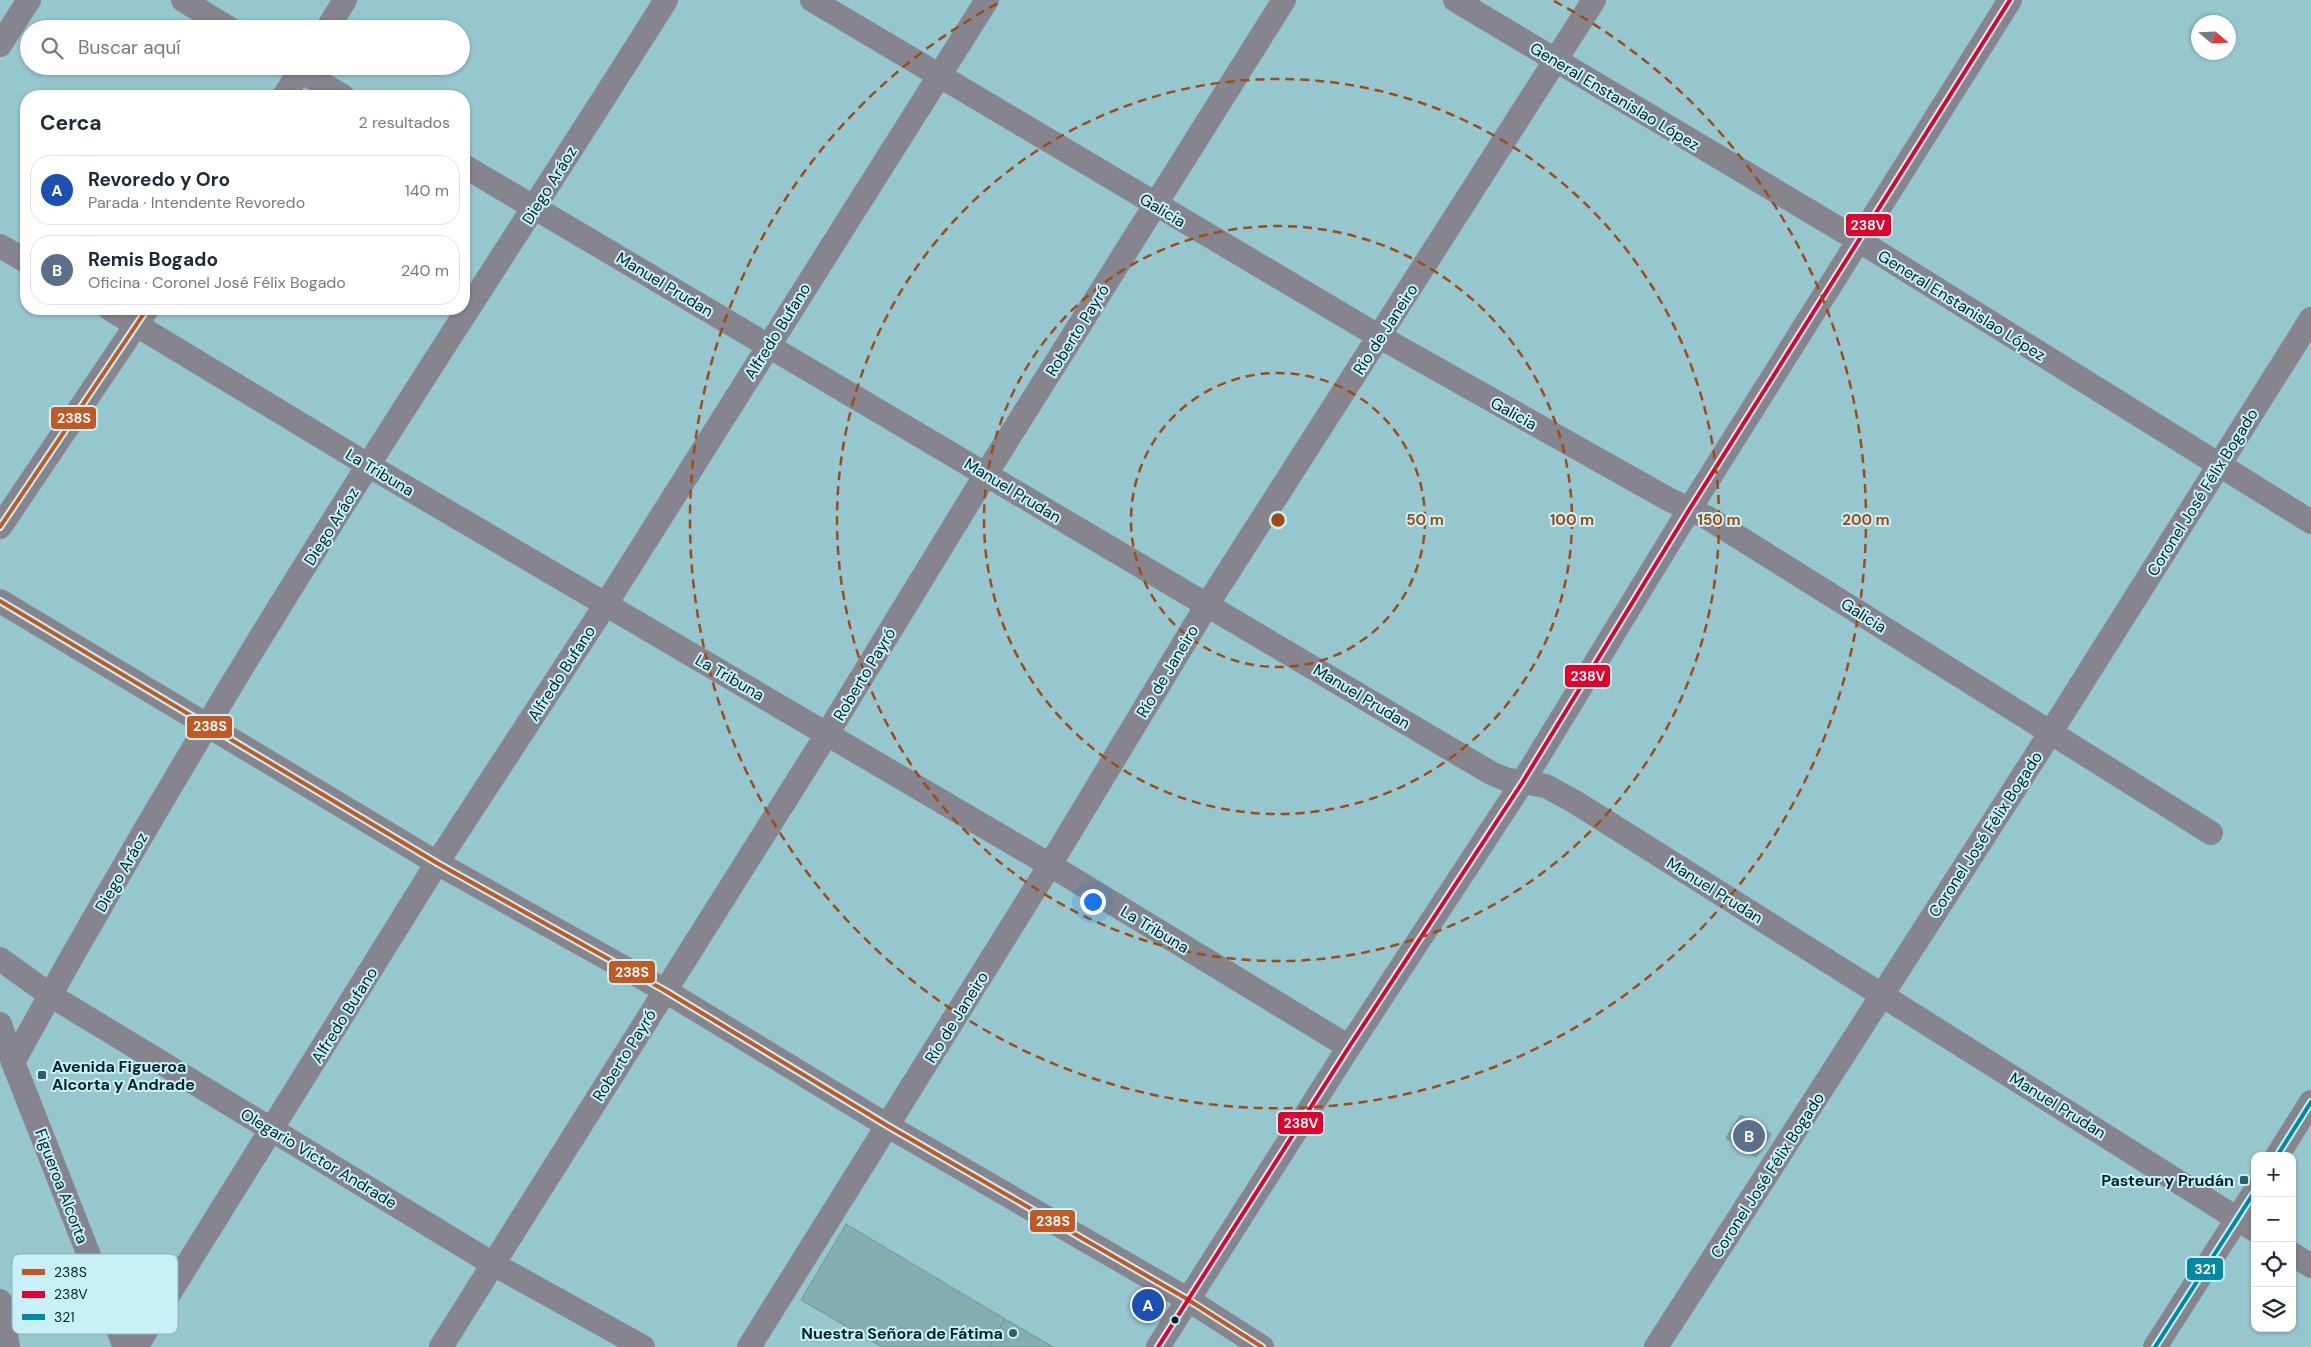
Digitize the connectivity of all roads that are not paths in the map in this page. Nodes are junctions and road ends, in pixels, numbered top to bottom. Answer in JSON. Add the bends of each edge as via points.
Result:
{"nodes":[{"id":1,"x":29,"y":0,"type":"edge"},
{"id":2,"x":183,"y":0,"type":"edge"},
{"id":3,"x":345,"y":0,"type":"edge"},
{"id":4,"x":666,"y":0,"type":"edge"},
{"id":5,"x":812,"y":0,"type":"edge"},
{"id":6,"x":987,"y":0,"type":"edge"},
{"id":7,"x":1284,"y":0,"type":"edge"},
{"id":8,"x":1455,"y":0,"type":"edge"},
{"id":9,"x":1594,"y":0,"type":"edge"},
{"id":10,"x":2010,"y":0,"type":"edge"},
{"id":11,"x":215,"y":20,"type":"edge"},
{"id":12,"x":333,"y":20,"type":"edge"},
{"id":13,"x":0,"y":45,"type":"edge"},
{"id":14,"x":1556,"y":62,"type":"junction"},
{"id":15,"x":294,"y":75,"type":"edge"},
{"id":16,"x":309,"y":75,"type":"edge"},
{"id":17,"x":939,"y":76,"type":"junction"},
{"id":18,"x":287,"y":90,"type":"edge"},
{"id":19,"x":333,"y":90,"type":"edge"},
{"id":20,"x":470,"y":169,"type":"edge"},
{"id":21,"x":1156,"y":205,"type":"junction"},
{"id":22,"x":535,"y":207,"type":"junction"},
{"id":23,"x":1858,"y":240,"type":"junction"},
{"id":24,"x":0,"y":246,"type":"edge"},
{"id":25,"x":20,"y":258,"type":"edge"},
{"id":26,"x":470,"y":307,"type":"edge"},
{"id":27,"x":465,"y":315,"type":"edge"},
{"id":28,"x":142,"y":317,"type":"edge"},
{"id":29,"x":2311,"y":319,"type":"edge"},
{"id":30,"x":1380,"y":337,"type":"junction"},
{"id":31,"x":768,"y":344,"type":"junction"},
{"id":32,"x":368,"y":465,"type":"junction"},
{"id":33,"x":2218,"y":466,"type":"junction"},
{"id":34,"x":986,"y":474,"type":"junction"},
{"id":35,"x":1689,"y":510,"type":"junction"},
{"id":36,"x":2311,"y":522,"type":"edge"},
{"id":37,"x":0,"y":527,"type":"edge"},
{"id":38,"x":0,"y":601,"type":"edge"},
{"id":39,"x":606,"y":604,"type":"junction"},
{"id":40,"x":1207,"y":604,"type":"junction"},
{"id":41,"x":208,"y":724,"type":"junction"},
{"id":42,"x":2051,"y":732,"type":"junction"},
{"id":43,"x":827,"y":734,"type":"junction"},
{"id":44,"x":1522,"y":783,"type":"junction"},
{"id":45,"x":2211,"y":833,"type":"dead end"},
{"id":46,"x":437,"y":863,"type":"junction"},
{"id":47,"x":1050,"y":865,"type":"junction"},
{"id":48,"x":0,"y":959,"type":"edge"},
{"id":49,"x":664,"y":990,"type":"junction"},
{"id":50,"x":1882,"y":994,"type":"junction"},
{"id":51,"x":50,"y":995,"type":"junction"},
{"id":52,"x":0,"y":1024,"type":"edge"},
{"id":53,"x":1349,"y":1047,"type":"junction"},
{"id":54,"x":13,"y":1062,"type":"junction"},
{"id":55,"x":2311,"y":1102,"type":"edge"},
{"id":56,"x":888,"y":1126,"type":"junction"},
{"id":57,"x":273,"y":1130,"type":"junction"},
{"id":58,"x":2280,"y":1152,"type":"edge"},
{"id":59,"x":2253,"y":1197,"type":"edge"},
{"id":60,"x":2246,"y":1224,"type":"edge"},
{"id":61,"x":88,"y":1254,"type":"edge"},
{"id":62,"x":2296,"y":1257,"type":"edge"},
{"id":63,"x":493,"y":1264,"type":"junction"},
{"id":64,"x":2311,"y":1266,"type":"edge"},
{"id":65,"x":178,"y":1280,"type":"edge"},
{"id":66,"x":1187,"y":1299,"type":"junction"},
{"id":67,"x":0,"y":1301,"type":"edge"},
{"id":68,"x":120,"y":1334,"type":"edge"},
{"id":69,"x":144,"y":1334,"type":"edge"},
{"id":70,"x":8,"y":1347,"type":"edge"},
{"id":71,"x":125,"y":1347,"type":"edge"},
{"id":72,"x":136,"y":1347,"type":"edge"},
{"id":73,"x":441,"y":1347,"type":"edge"},
{"id":74,"x":643,"y":1347,"type":"edge"},
{"id":75,"x":749,"y":1347,"type":"edge"},
{"id":76,"x":1158,"y":1347,"type":"edge"},
{"id":77,"x":1262,"y":1347,"type":"edge"},
{"id":78,"x":1656,"y":1347,"type":"edge"},
{"id":79,"x":2155,"y":1347,"type":"edge"}],
"edges":[{"from":1,"to":13,"type":"street"},
{"from":2,"to":11,"type":"street"},
{"from":3,"to":12,"type":"street"},
{"from":4,"to":22,"type":"street","name":"Diego Aráoz"},
{"from":5,"to":17,"type":"street","name":"Galicia"},
{"from":6,"to":17,"type":"street","name":"Alfredo Bufano"},
{"from":7,"to":21,"type":"street","name":"Roberto Payró"},
{"from":8,"to":14,"type":"street","name":"General Enstanislao López"},
{"from":9,"to":14,"type":"street","name":"Río de Janeiro"},
{"from":10,"to":23,"type":"street"},
{"from":14,"to":23,"type":"street","name":"General Enstanislao López"},
{"from":14,"to":30,"type":"street","name":"Río de Janeiro"},
{"from":15,"to":18,"type":"street"},
{"from":16,"to":19,"type":"street"},
{"from":17,"to":21,"type":"street","name":"Galicia"},
{"from":17,"to":31,"type":"street","name":"Alfredo Bufano"},
{"from":20,"to":22,"type":"street","name":"Manuel Prudan"},
{"from":21,"to":30,"type":"street","name":"Galicia"},
{"from":21,"to":34,"type":"street","name":"Roberto Payró"},
{"from":22,"to":26,"type":"street","name":"Diego Aráoz"},
{"from":22,"to":31,"type":"street","name":"Manuel Prudan"},
{"from":23,"to":33,"type":"street","name":"General Enstanislao López"},
{"from":23,"to":35,"type":"street"},
{"from":24,"to":25,"type":"street"},
{"from":27,"to":32,"type":"street","name":"Diego Aráoz"},
{"from":28,"to":32,"type":"street","name":"La Tribuna"},
{"from":28,"to":37,"type":"street"},
{"from":29,"to":33,"type":"street","name":"Coronel José Félix Bogado"},
{"from":30,"to":35,"type":"street","name":"Galicia"},
{"from":30,"to":40,"type":"street","name":"Río de Janeiro"},
{"from":31,"to":34,"type":"street","name":"Manuel Prudan"},
{"from":31,"to":39,"type":"street","name":"Alfredo Bufano"},
{"from":32,"to":39,"type":"street","name":"La Tribuna"},
{"from":32,"to":41,"type":"street","name":"Diego Aráoz"},
{"from":33,"to":36,"type":"street","name":"General Enstanislao López"},
{"from":33,"to":42,"type":"street","name":"Coronel José Félix Bogado"},
{"from":34,"to":40,"type":"street","name":"Manuel Prudan"},
{"from":34,"to":43,"type":"street","name":"Roberto Payró"},
{"from":35,"to":42,"type":"street","name":"Galicia","via":[[1708,518]]},
{"from":35,"to":44,"type":"street"},
{"from":38,"to":41,"type":"street"},
{"from":39,"to":43,"type":"street","name":"La Tribuna"},
{"from":39,"to":46,"type":"street","name":"Alfredo Bufano"},
{"from":40,"to":44,"type":"street","name":"Manuel Prudan","via":[[1491,772]]},
{"from":40,"to":47,"type":"street","name":"Río de Janeiro"},
{"from":41,"to":46,"type":"street"},
{"from":41,"to":51,"type":"street","name":"Diego Aráoz"},
{"from":42,"to":45,"type":"street","name":"Galicia"},
{"from":42,"to":50,"type":"street","name":"Coronel José Félix Bogado"},
{"from":43,"to":47,"type":"street","name":"La Tribuna"},
{"from":43,"to":49,"type":"street","name":"Roberto Payró"},
{"from":44,"to":50,"type":"street","name":"Manuel Prudan","via":[[1546,786],[1575,802]]},
{"from":44,"to":53,"type":"street"},
{"from":46,"to":49,"type":"street"},
{"from":46,"to":57,"type":"street","name":"Alfredo Bufano"},
{"from":47,"to":53,"type":"street","name":"La Tribuna"},
{"from":47,"to":56,"type":"street","name":"Río de Janeiro"},
{"from":48,"to":51,"type":"street","name":"Olegario Víctor Andrade"},
{"from":49,"to":56,"type":"street"},
{"from":49,"to":63,"type":"street","name":"Roberto Payró"},
{"from":50,"to":60,"type":"street","name":"Manuel Prudan"},
{"from":50,"to":78,"type":"street","name":"Coronel José Félix Bogado"},
{"from":51,"to":54,"type":"street","name":"Diego Aráoz"},
{"from":51,"to":57,"type":"street","name":"Olegario Víctor Andrade"},
{"from":52,"to":54,"type":"street","name":"Figueroa Alcorta"},
{"from":53,"to":66,"type":"street"},
{"from":54,"to":61,"type":"street","name":"Figueroa Alcorta"},
{"from":55,"to":58,"type":"street"},
{"from":56,"to":66,"type":"street"},
{"from":56,"to":75,"type":"street","name":"Río de Janeiro"},
{"from":57,"to":63,"type":"street","name":"Olegario Víctor Andrade"},
{"from":57,"to":65,"type":"street","name":"Alfredo Bufano"},
{"from":59,"to":60,"type":"street"},
{"from":60,"to":79,"type":"street"},
{"from":62,"to":64,"type":"street"},
{"from":63,"to":73,"type":"street","name":"Roberto Payró"},
{"from":63,"to":74,"type":"street","name":"Olegario Víctor Andrade"},
{"from":66,"to":76,"type":"street"},
{"from":66,"to":77,"type":"street"},
{"from":67,"to":70,"type":"street"},
{"from":68,"to":71,"type":"street","name":"Figueroa Alcorta"},
{"from":69,"to":72,"type":"street","name":"Alfredo Bufano"}]}
